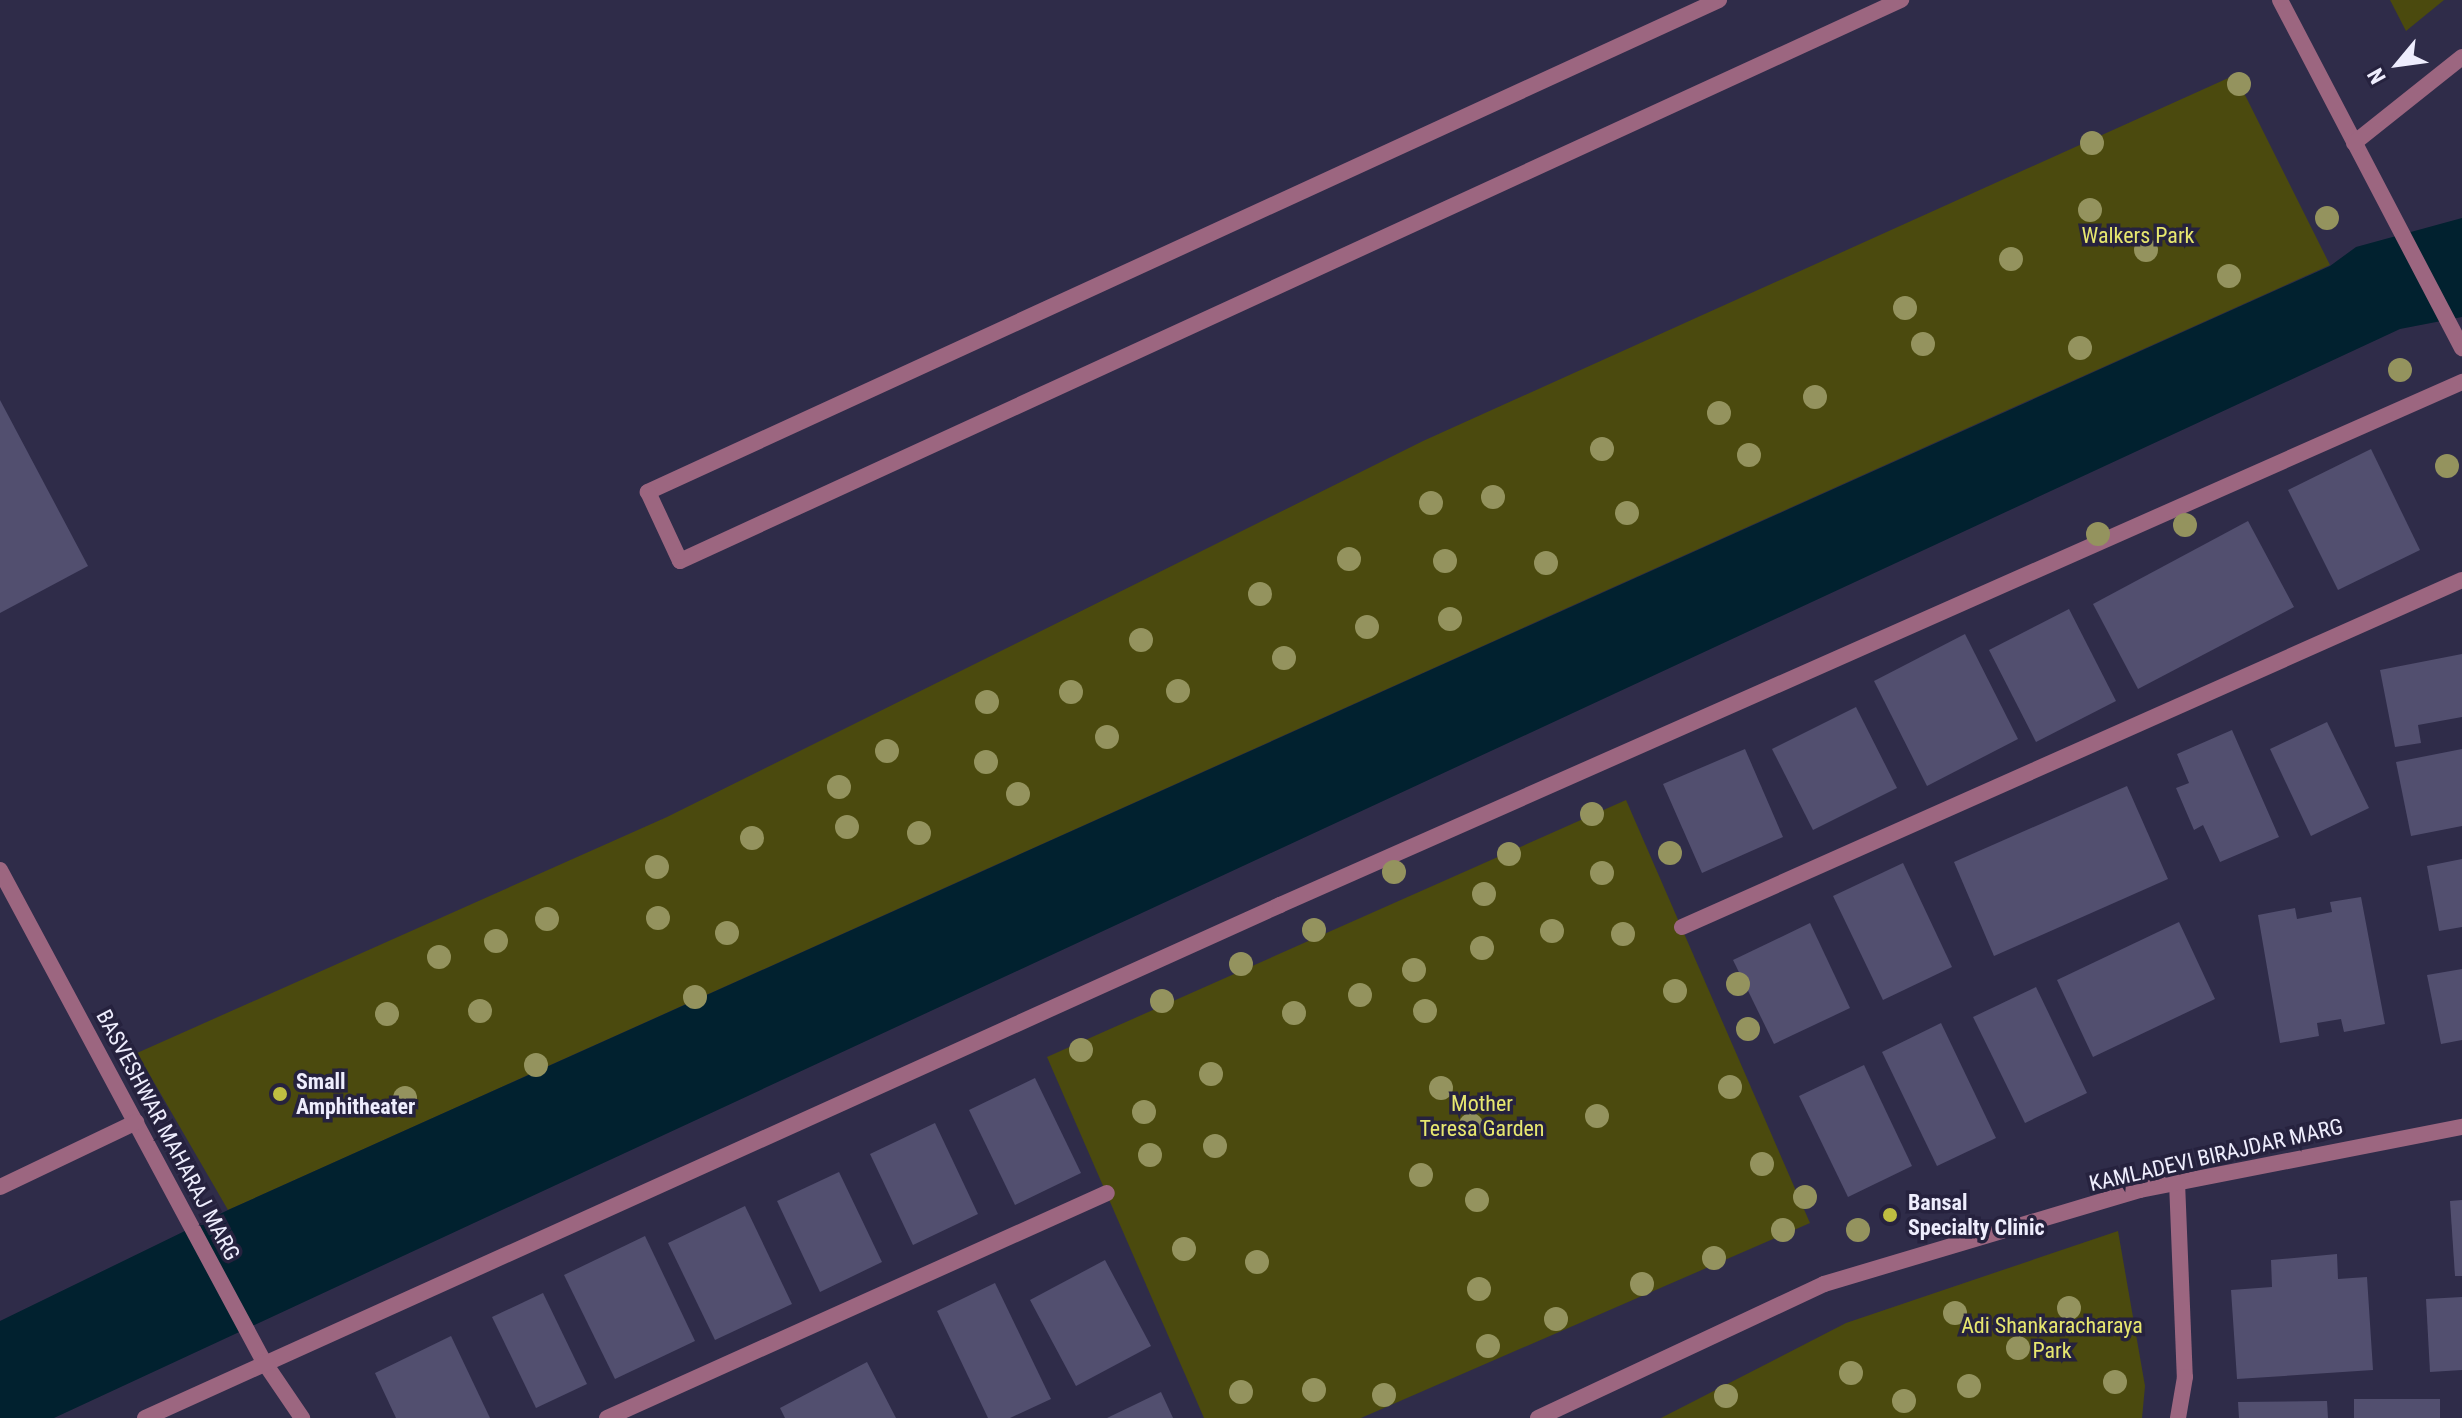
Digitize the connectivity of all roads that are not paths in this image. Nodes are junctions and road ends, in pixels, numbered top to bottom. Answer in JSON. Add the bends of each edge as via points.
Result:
{"nodes":[{"id":1,"x":1719,"y":0,"type":"edge"},
{"id":2,"x":1901,"y":0,"type":"edge"},
{"id":3,"x":2280,"y":0,"type":"edge"},
{"id":4,"x":2462,"y":57,"type":"edge"},
{"id":5,"x":2354,"y":143,"type":"junction"},
{"id":6,"x":2462,"y":348,"type":"edge"},
{"id":7,"x":2462,"y":382,"type":"edge"},
{"id":8,"x":2462,"y":580,"type":"edge"},
{"id":9,"x":0,"y":870,"type":"edge"},
{"id":10,"x":1682,"y":927,"type":"dead end"},
{"id":11,"x":136,"y":1122,"type":"junction"},
{"id":12,"x":2462,"y":1127,"type":"edge"},
{"id":13,"x":2177,"y":1182,"type":"junction"},
{"id":14,"x":0,"y":1187,"type":"edge"},
{"id":15,"x":1107,"y":1193,"type":"dead end"},
{"id":16,"x":264,"y":1362,"type":"junction"},
{"id":17,"x":145,"y":1418,"type":"edge"},
{"id":18,"x":302,"y":1418,"type":"edge"},
{"id":19,"x":607,"y":1418,"type":"edge"},
{"id":20,"x":1538,"y":1418,"type":"edge"},
{"id":21,"x":2178,"y":1418,"type":"edge"}],
"edges":[{"from":1,"to":2,"type":"street","via":[[648,492],[680,561]]},
{"from":3,"to":5,"type":"street"},
{"from":4,"to":5,"type":"street"},
{"from":5,"to":6,"type":"street"},
{"from":7,"to":16,"type":"street"},
{"from":8,"to":10,"type":"street"},
{"from":9,"to":11,"type":"street","name":"BASVESHWAR MAHARAJ MARG"},
{"from":11,"to":14,"type":"street"},
{"from":11,"to":16,"type":"street","name":"BASVESHWAR MAHARAJ MARG"},
{"from":12,"to":13,"type":"street","name":"KAMLADEVI BIRAJDAR MARG"},
{"from":13,"to":20,"type":"street","name":"KAMLADEVI BIRAJDAR MARG","via":[[1824,1284]]},
{"from":13,"to":21,"type":"street","via":[[2185,1377]]},
{"from":15,"to":19,"type":"street"},
{"from":16,"to":17,"type":"street"},
{"from":16,"to":18,"type":"street","name":"BASVESHWAR MAHARAJ MARG"}]}
